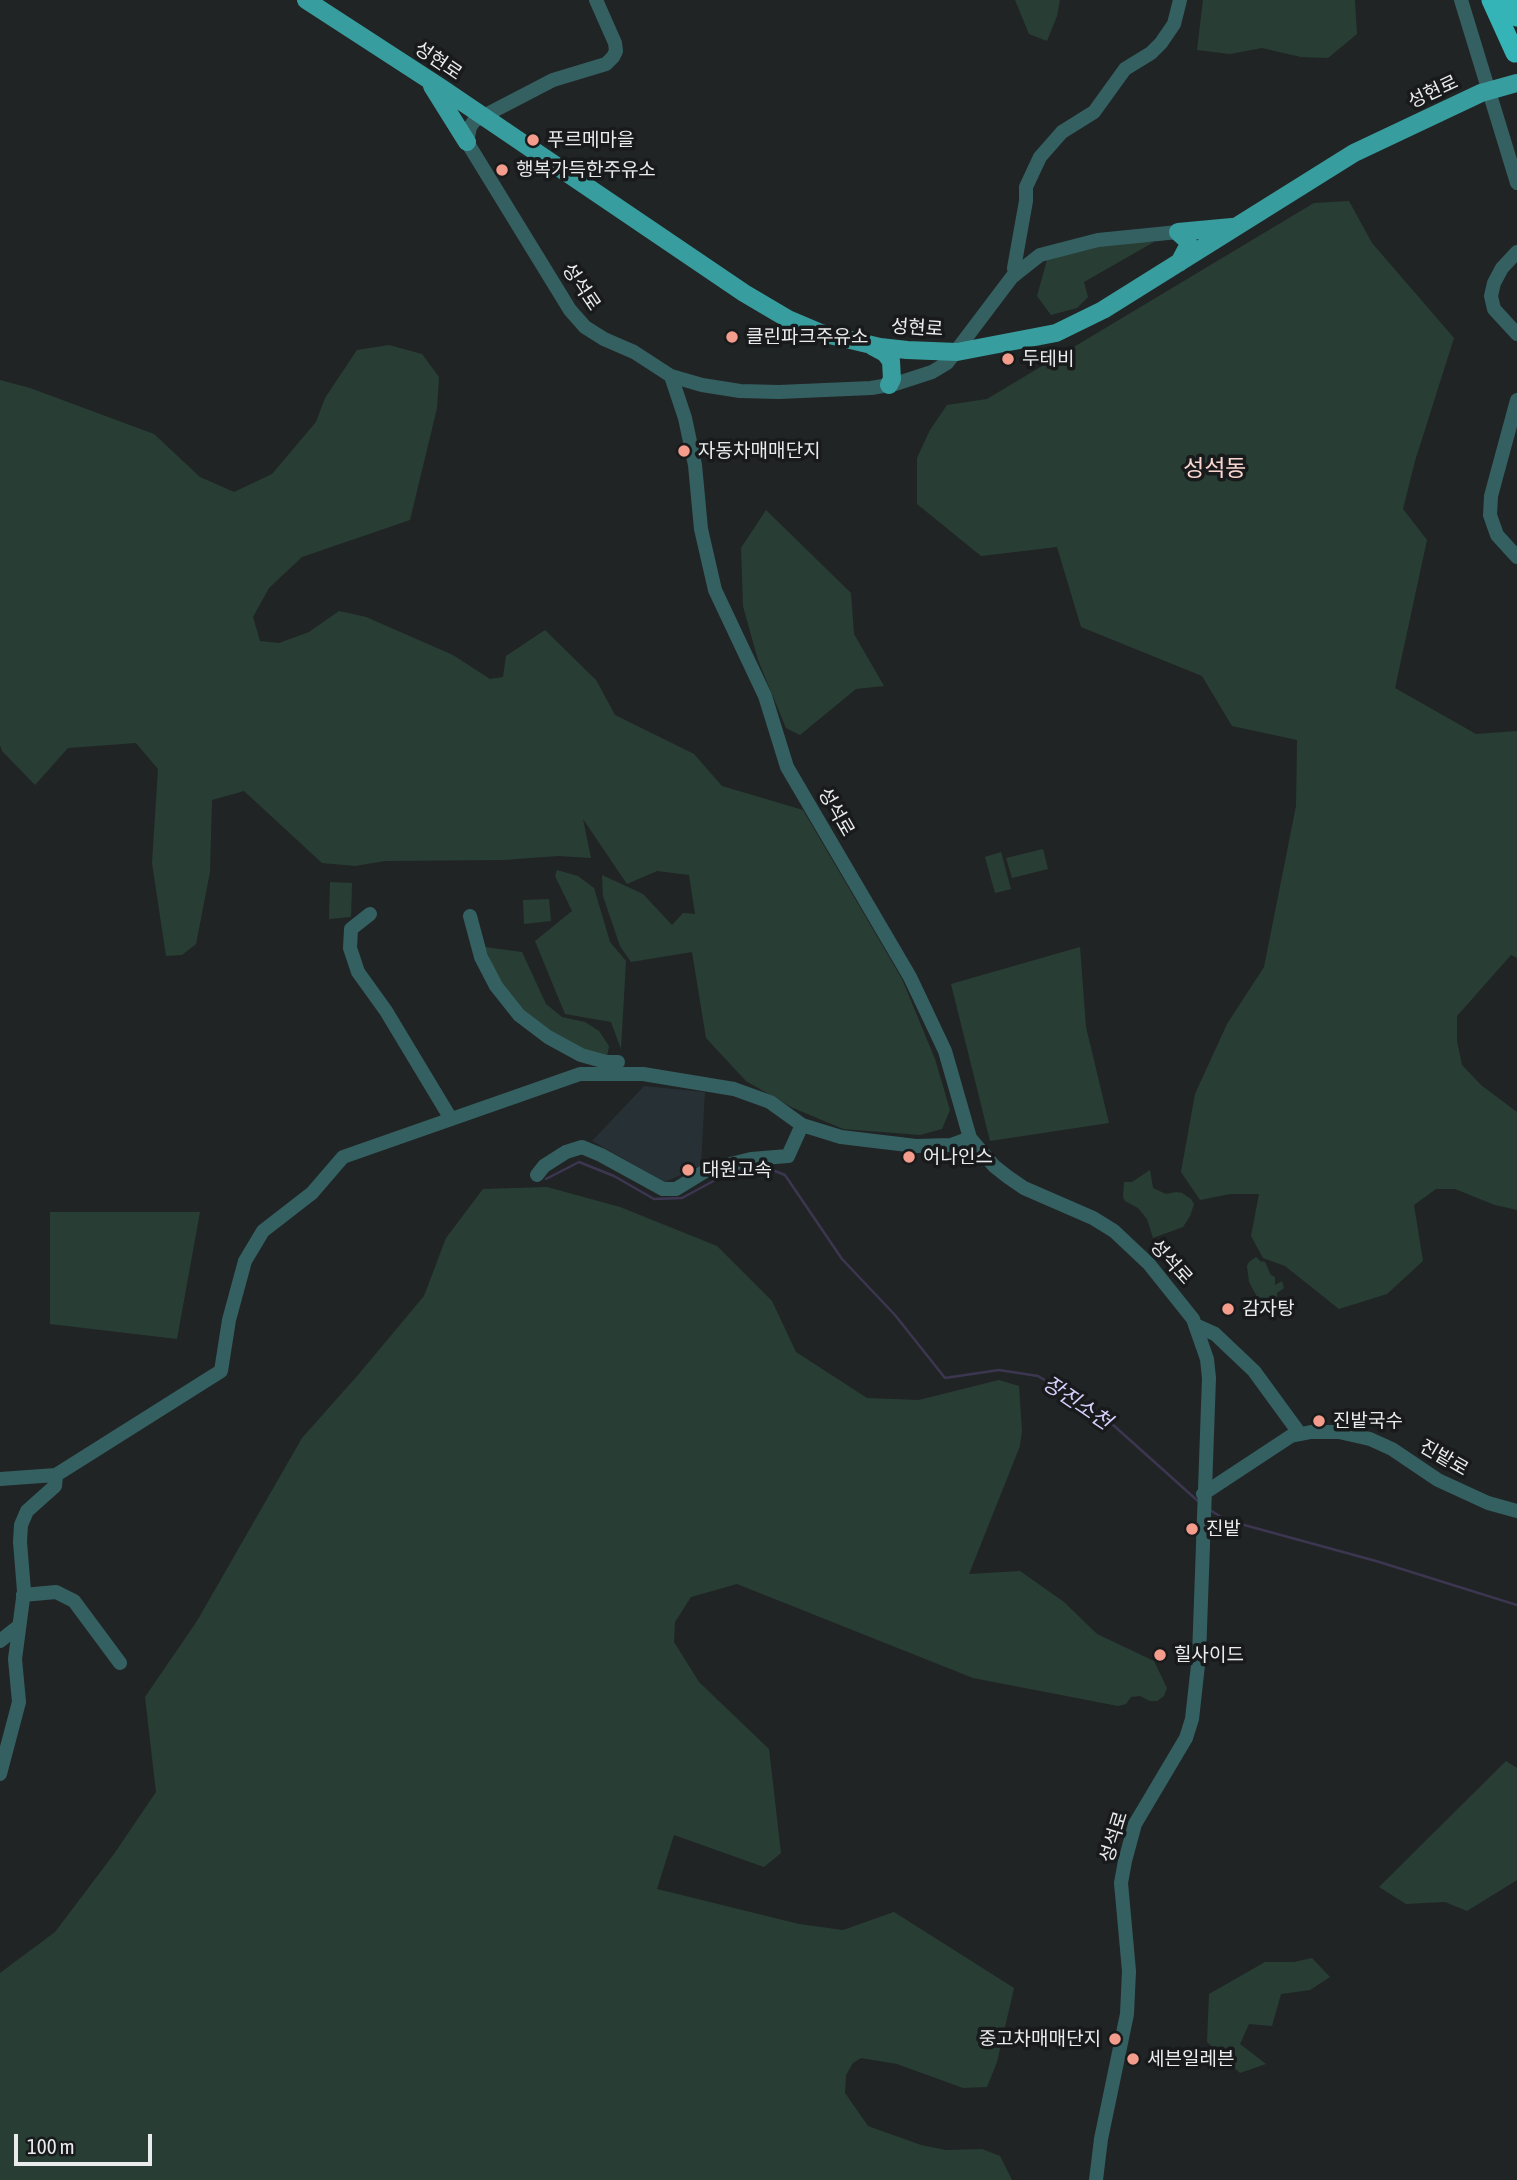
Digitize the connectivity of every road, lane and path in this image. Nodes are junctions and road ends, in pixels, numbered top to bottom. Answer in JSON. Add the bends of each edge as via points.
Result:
{"nodes":[{"id":1,"x":306,"y":0,"type":"edge"},
{"id":2,"x":596,"y":0,"type":"edge"},
{"id":3,"x":1180,"y":0,"type":"edge"},
{"id":4,"x":1461,"y":0,"type":"edge"},
{"id":5,"x":1491,"y":0,"type":"edge"},
{"id":6,"x":1509,"y":0,"type":"edge"},
{"id":7,"x":1517,"y":17,"type":"edge"},
{"id":8,"x":1515,"y":53,"type":"edge"},
{"id":9,"x":426,"y":78,"type":"junction"},
{"id":10,"x":1517,"y":83,"type":"edge"},
{"id":11,"x":1490,"y":90,"type":"junction"},
{"id":12,"x":484,"y":116,"type":"junction"},
{"id":13,"x":467,"y":142,"type":"junction"},
{"id":14,"x":1517,"y":183,"type":"edge"},
{"id":15,"x":1238,"y":225,"type":"junction"},
{"id":16,"x":1178,"y":232,"type":"junction"},
{"id":17,"x":1517,"y":252,"type":"edge"},
{"id":18,"x":1178,"y":264,"type":"junction"},
{"id":19,"x":1015,"y":275,"type":"junction"},
{"id":20,"x":1517,"y":334,"type":"edge"},
{"id":21,"x":869,"y":344,"type":"junction"},
{"id":22,"x":957,"y":352,"type":"junction"},
{"id":23,"x":671,"y":376,"type":"junction"},
{"id":24,"x":889,"y":385,"type":"junction"},
{"id":25,"x":1517,"y":400,"type":"edge"},
{"id":26,"x":1517,"y":557,"type":"edge"},
{"id":27,"x":370,"y":914,"type":"dead end"},
{"id":28,"x":470,"y":916,"type":"dead end"},
{"id":29,"x":618,"y":1062,"type":"dead end"},
{"id":30,"x":451,"y":1119,"type":"junction"},
{"id":31,"x":802,"y":1125,"type":"junction"},
{"id":32,"x":970,"y":1138,"type":"junction"},
{"id":33,"x":537,"y":1175,"type":"dead end"},
{"id":34,"x":1195,"y":1325,"type":"junction"},
{"id":35,"x":1300,"y":1434,"type":"junction"},
{"id":36,"x":56,"y":1475,"type":"junction"},
{"id":37,"x":0,"y":1479,"type":"edge"},
{"id":38,"x":1203,"y":1495,"type":"junction"},
{"id":39,"x":1517,"y":1511,"type":"edge"},
{"id":40,"x":23,"y":1595,"type":"junction"},
{"id":41,"x":19,"y":1626,"type":"junction"},
{"id":42,"x":0,"y":1642,"type":"edge"},
{"id":43,"x":120,"y":1663,"type":"dead end"},
{"id":44,"x":0,"y":1774,"type":"edge"},
{"id":45,"x":1096,"y":2180,"type":"edge"}],
"edges":[{"from":1,"to":9,"type":"main road","name":"성현로"},
{"from":2,"to":12,"type":"street","via":[[615,43],[616,51],[606,64],[553,80]]},
{"from":3,"to":19,"type":"street","via":[[1174,24],[1161,43],[1125,69],[1094,112],[1062,132],[1040,157],[1026,187]]},
{"from":4,"to":11,"type":"street"},
{"from":5,"to":8,"type":"highway"},
{"from":6,"to":7,"type":"highway"},
{"from":9,"to":12,"type":"main road","name":"성현로"},
{"from":9,"to":13,"type":"main road"},
{"from":10,"to":11,"type":"main road","name":"성현로"},
{"from":11,"to":14,"type":"street"},
{"from":11,"to":15,"type":"main road","name":"성현로","via":[[1354,153]]},
{"from":12,"to":13,"type":"street","via":[[472,123]]},
{"from":12,"to":21,"type":"main road","name":"성현로","via":[[744,293],[821,333]]},
{"from":13,"to":23,"type":"street","name":"성석로","via":[[570,310],[585,327]]},
{"from":15,"to":16,"type":"main road"},
{"from":15,"to":18,"type":"main road","name":"성현로"},
{"from":16,"to":18,"type":"main road","via":[[1188,244]]},
{"from":16,"to":19,"type":"street","via":[[1061,248],[1030,261]]},
{"from":17,"to":20,"type":"street","via":[[1502,268],[1491,296],[1494,309]]},
{"from":18,"to":22,"type":"main road","name":"성현로","via":[[1056,333]]},
{"from":19,"to":22,"type":"street"},
{"from":21,"to":22,"type":"main road","name":"성현로"},
{"from":21,"to":24,"type":"main road","via":[[889,357],[893,375]]},
{"from":22,"to":24,"type":"street","via":[[941,368]]},
{"from":23,"to":24,"type":"street","via":[[740,391]]},
{"from":23,"to":32,"type":"street","name":"성석로","via":[[695,465],[701,528],[715,590],[765,696],[787,767],[910,977],[945,1051]]},
{"from":25,"to":26,"type":"street","via":[[1490,515],[1497,536]]},
{"from":27,"to":30,"type":"street","via":[[351,929],[350,948],[358,972],[387,1011]]},
{"from":28,"to":29,"type":"street","via":[[481,957],[496,986],[519,1014],[581,1055]]},
{"from":30,"to":31,"type":"street","via":[[580,1074],[643,1074],[734,1088],[770,1102]]},
{"from":30,"to":36,"type":"street","via":[[343,1157],[312,1193],[263,1231],[245,1261],[221,1371]]},
{"from":31,"to":32,"type":"street","via":[[841,1137],[916,1146],[951,1145]]},
{"from":31,"to":33,"type":"street","via":[[788,1156],[707,1170],[676,1188],[663,1188],[582,1147],[566,1152]]},
{"from":32,"to":34,"type":"street","name":"성석로","via":[[994,1166],[1016,1182],[1114,1231],[1149,1264]]},
{"from":34,"to":35,"type":"street","via":[[1215,1334],[1254,1371]]},
{"from":34,"to":38,"type":"street","name":"성석로","via":[[1209,1378]]},
{"from":35,"to":38,"type":"street","name":"진밭로"},
{"from":35,"to":39,"type":"street","name":"진밭로","via":[[1339,1432],[1370,1439],[1438,1480]]},
{"from":36,"to":37,"type":"street"},
{"from":36,"to":40,"type":"street","via":[[55,1486],[27,1511],[21,1525]]},
{"from":38,"to":45,"type":"street","name":"성석로","via":[[1199,1656],[1192,1719],[1186,1738],[1135,1824],[1121,1883],[1129,1971],[1127,2014]]},
{"from":40,"to":41,"type":"street"},
{"from":40,"to":43,"type":"street","via":[[56,1592],[74,1601]]},
{"from":41,"to":42,"type":"street"},
{"from":41,"to":44,"type":"street","via":[[15,1658],[19,1702]]}]}
